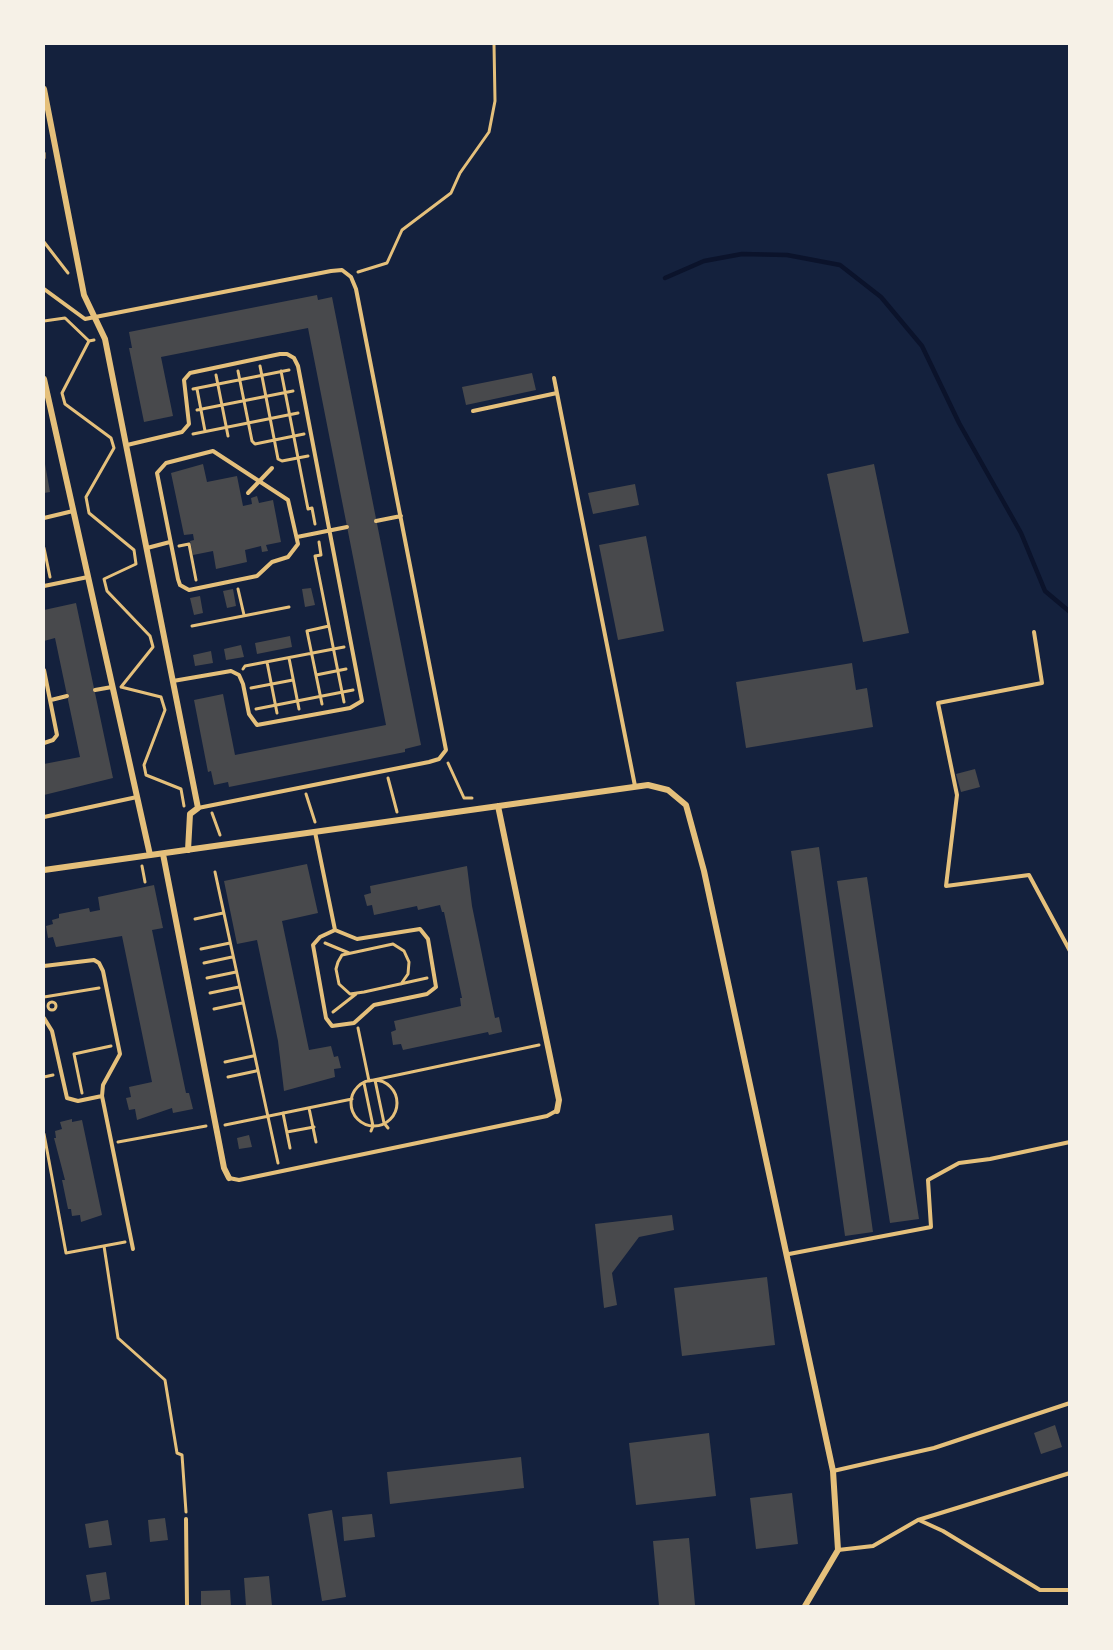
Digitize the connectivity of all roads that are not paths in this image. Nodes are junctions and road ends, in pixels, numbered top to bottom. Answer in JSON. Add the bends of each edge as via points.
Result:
{"nodes":[{"id":1,"x":44,"y":89,"type":"edge"},
{"id":2,"x":44,"y":289,"type":"edge"},
{"id":3,"x":95,"y":317,"type":"junction"},
{"id":4,"x":554,"y":378,"type":"dead end"},
{"id":5,"x":44,"y":379,"type":"edge"},
{"id":6,"x":557,"y":393,"type":"junction"},
{"id":7,"x":46,"y":401,"type":"edge"},
{"id":8,"x":473,"y":411,"type":"dead end"},
{"id":9,"x":126,"y":445,"type":"junction"},
{"id":10,"x":272,"y":468,"type":"dead end"},
{"id":11,"x":259,"y":481,"type":"junction"},
{"id":12,"x":248,"y":493,"type":"dead end"},
{"id":13,"x":73,"y":511,"type":"junction"},
{"id":14,"x":401,"y":516,"type":"junction"},
{"id":15,"x":44,"y":518,"type":"edge"},
{"id":16,"x":376,"y":521,"type":"dead end"},
{"id":17,"x":347,"y":527,"type":"dead end"},
{"id":18,"x":330,"y":530,"type":"junction"},
{"id":19,"x":297,"y":537,"type":"junction"},
{"id":20,"x":171,"y":545,"type":"junction"},
{"id":21,"x":146,"y":548,"type":"junction"},
{"id":22,"x":88,"y":577,"type":"junction"},
{"id":23,"x":44,"y":586,"type":"edge"},
{"id":24,"x":1034,"y":632,"type":"dead end"},
{"id":25,"x":44,"y":670,"type":"edge"},
{"id":26,"x":173,"y":681,"type":"junction"},
{"id":27,"x":112,"y":687,"type":"junction"},
{"id":28,"x":95,"y":690,"type":"dead end"},
{"id":29,"x":67,"y":696,"type":"dead end"},
{"id":30,"x":51,"y":700,"type":"junction"},
{"id":31,"x":44,"y":743,"type":"edge"},
{"id":32,"x":635,"y":787,"type":"junction"},
{"id":33,"x":136,"y":797,"type":"junction"},
{"id":34,"x":498,"y":806,"type":"junction"},
{"id":35,"x":198,"y":808,"type":"junction"},
{"id":36,"x":44,"y":817,"type":"edge"},
{"id":37,"x":316,"y":832,"type":"junction"},
{"id":38,"x":188,"y":850,"type":"junction"},
{"id":39,"x":163,"y":854,"type":"junction"},
{"id":40,"x":150,"y":855,"type":"junction"},
{"id":41,"x":44,"y":870,"type":"edge"},
{"id":42,"x":335,"y":930,"type":"junction"},
{"id":43,"x":1070,"y":951,"type":"edge"},
{"id":44,"x":44,"y":966,"type":"edge"},
{"id":45,"x":44,"y":1018,"type":"edge"},
{"id":46,"x":102,"y":1096,"type":"junction"},
{"id":47,"x":557,"y":1111,"type":"joint"},
{"id":48,"x":1070,"y":1142,"type":"edge"},
{"id":49,"x":229,"y":1178,"type":"joint"},
{"id":50,"x":133,"y":1249,"type":"dead end"},
{"id":51,"x":789,"y":1254,"type":"junction"},
{"id":52,"x":1070,"y":1403,"type":"edge"},
{"id":53,"x":833,"y":1471,"type":"junction"},
{"id":54,"x":1070,"y":1473,"type":"edge"},
{"id":55,"x":186,"y":1519,"type":"road end"},
{"id":56,"x":918,"y":1520,"type":"junction"},
{"id":57,"x":838,"y":1550,"type":"junction"},
{"id":58,"x":1070,"y":1590,"type":"edge"},
{"id":59,"x":187,"y":1606,"type":"edge"},
{"id":60,"x":805,"y":1606,"type":"edge"}],
"edges":[{"from":1,"to":3,"type":"street","via":[[84,295]]},
{"from":2,"to":3,"type":"lane","via":[[81,318]]},
{"from":3,"to":9,"type":"street","via":[[104,337]]},
{"from":3,"to":14,"type":"lane","via":[[342,270],[351,277],[356,289]]},
{"from":4,"to":6,"type":"lane"},
{"from":5,"to":7,"type":"street"},
{"from":6,"to":8,"type":"lane"},
{"from":6,"to":32,"type":"lane"},
{"from":7,"to":13,"type":"street"},
{"from":9,"to":18,"type":"lane","via":[[182,432],[189,424],[184,380],[190,373],[287,354],[294,358],[298,368]]},
{"from":9,"to":21,"type":"street"},
{"from":10,"to":11,"type":"lane"},
{"from":11,"to":12,"type":"lane"},
{"from":11,"to":19,"type":"lane","via":[[288,500]]},
{"from":11,"to":20,"type":"lane","via":[[213,451],[166,463],[157,478]]},
{"from":13,"to":15,"type":"lane"},
{"from":13,"to":22,"type":"street"},
{"from":14,"to":16,"type":"lane"},
{"from":14,"to":35,"type":"lane","via":[[445,739],[439,759]]},
{"from":17,"to":18,"type":"lane"},
{"from":18,"to":19,"type":"lane"},
{"from":18,"to":26,"type":"lane","via":[[361,689],[362,701],[357,706],[257,725],[252,721],[239,675],[224,671]]},
{"from":19,"to":20,"type":"lane","via":[[295,551],[272,562],[257,576],[198,590],[180,585]]},
{"from":20,"to":21,"type":"lane"},
{"from":21,"to":26,"type":"street"},
{"from":22,"to":23,"type":"lane"},
{"from":22,"to":27,"type":"street"},
{"from":24,"to":43,"type":"lane","via":[[1042,683],[938,703],[957,795],[946,886],[1029,875]]},
{"from":25,"to":30,"type":"lane"},
{"from":26,"to":35,"type":"street"},
{"from":27,"to":28,"type":"lane"},
{"from":27,"to":33,"type":"street"},
{"from":29,"to":30,"type":"lane"},
{"from":30,"to":31,"type":"lane","via":[[57,735]]},
{"from":32,"to":34,"type":"street"},
{"from":32,"to":51,"type":"street","via":[[648,785],[668,790],[686,805]]},
{"from":33,"to":36,"type":"lane"},
{"from":33,"to":40,"type":"street"},
{"from":34,"to":37,"type":"street"},
{"from":34,"to":47,"type":"street","via":[[559,1100]]},
{"from":35,"to":38,"type":"street","via":[[190,814]]},
{"from":37,"to":38,"type":"street"},
{"from":37,"to":42,"type":"lane"},
{"from":38,"to":39,"type":"street"},
{"from":39,"to":40,"type":"street"},
{"from":39,"to":49,"type":"street","via":[[215,1125]]},
{"from":40,"to":41,"type":"street"},
{"from":42,"to":42,"type":"lane","via":[[357,939],[420,929],[428,939],[436,987],[433,991],[374,1005],[357,1021],[332,1026],[326,1018],[313,954],[315,940]]},
{"from":44,"to":46,"type":"lane","via":[[93,960],[104,971],[119,1045],[118,1061],[103,1085]]},
{"from":45,"to":46,"type":"lane","via":[[52,1031],[64,1092],[72,1101]]},
{"from":46,"to":50,"type":"lane"},
{"from":47,"to":49,"type":"lane","via":[[279,1172],[239,1180]]},
{"from":48,"to":51,"type":"lane","via":[[959,1163],[928,1180],[930,1227]]},
{"from":51,"to":53,"type":"street"},
{"from":52,"to":53,"type":"lane","via":[[934,1448]]},
{"from":53,"to":57,"type":"street"},
{"from":54,"to":56,"type":"lane"},
{"from":55,"to":59,"type":"lane"},
{"from":56,"to":57,"type":"lane","via":[[873,1546]]},
{"from":56,"to":58,"type":"lane","via":[[1040,1590]]},
{"from":57,"to":60,"type":"street"}]}
